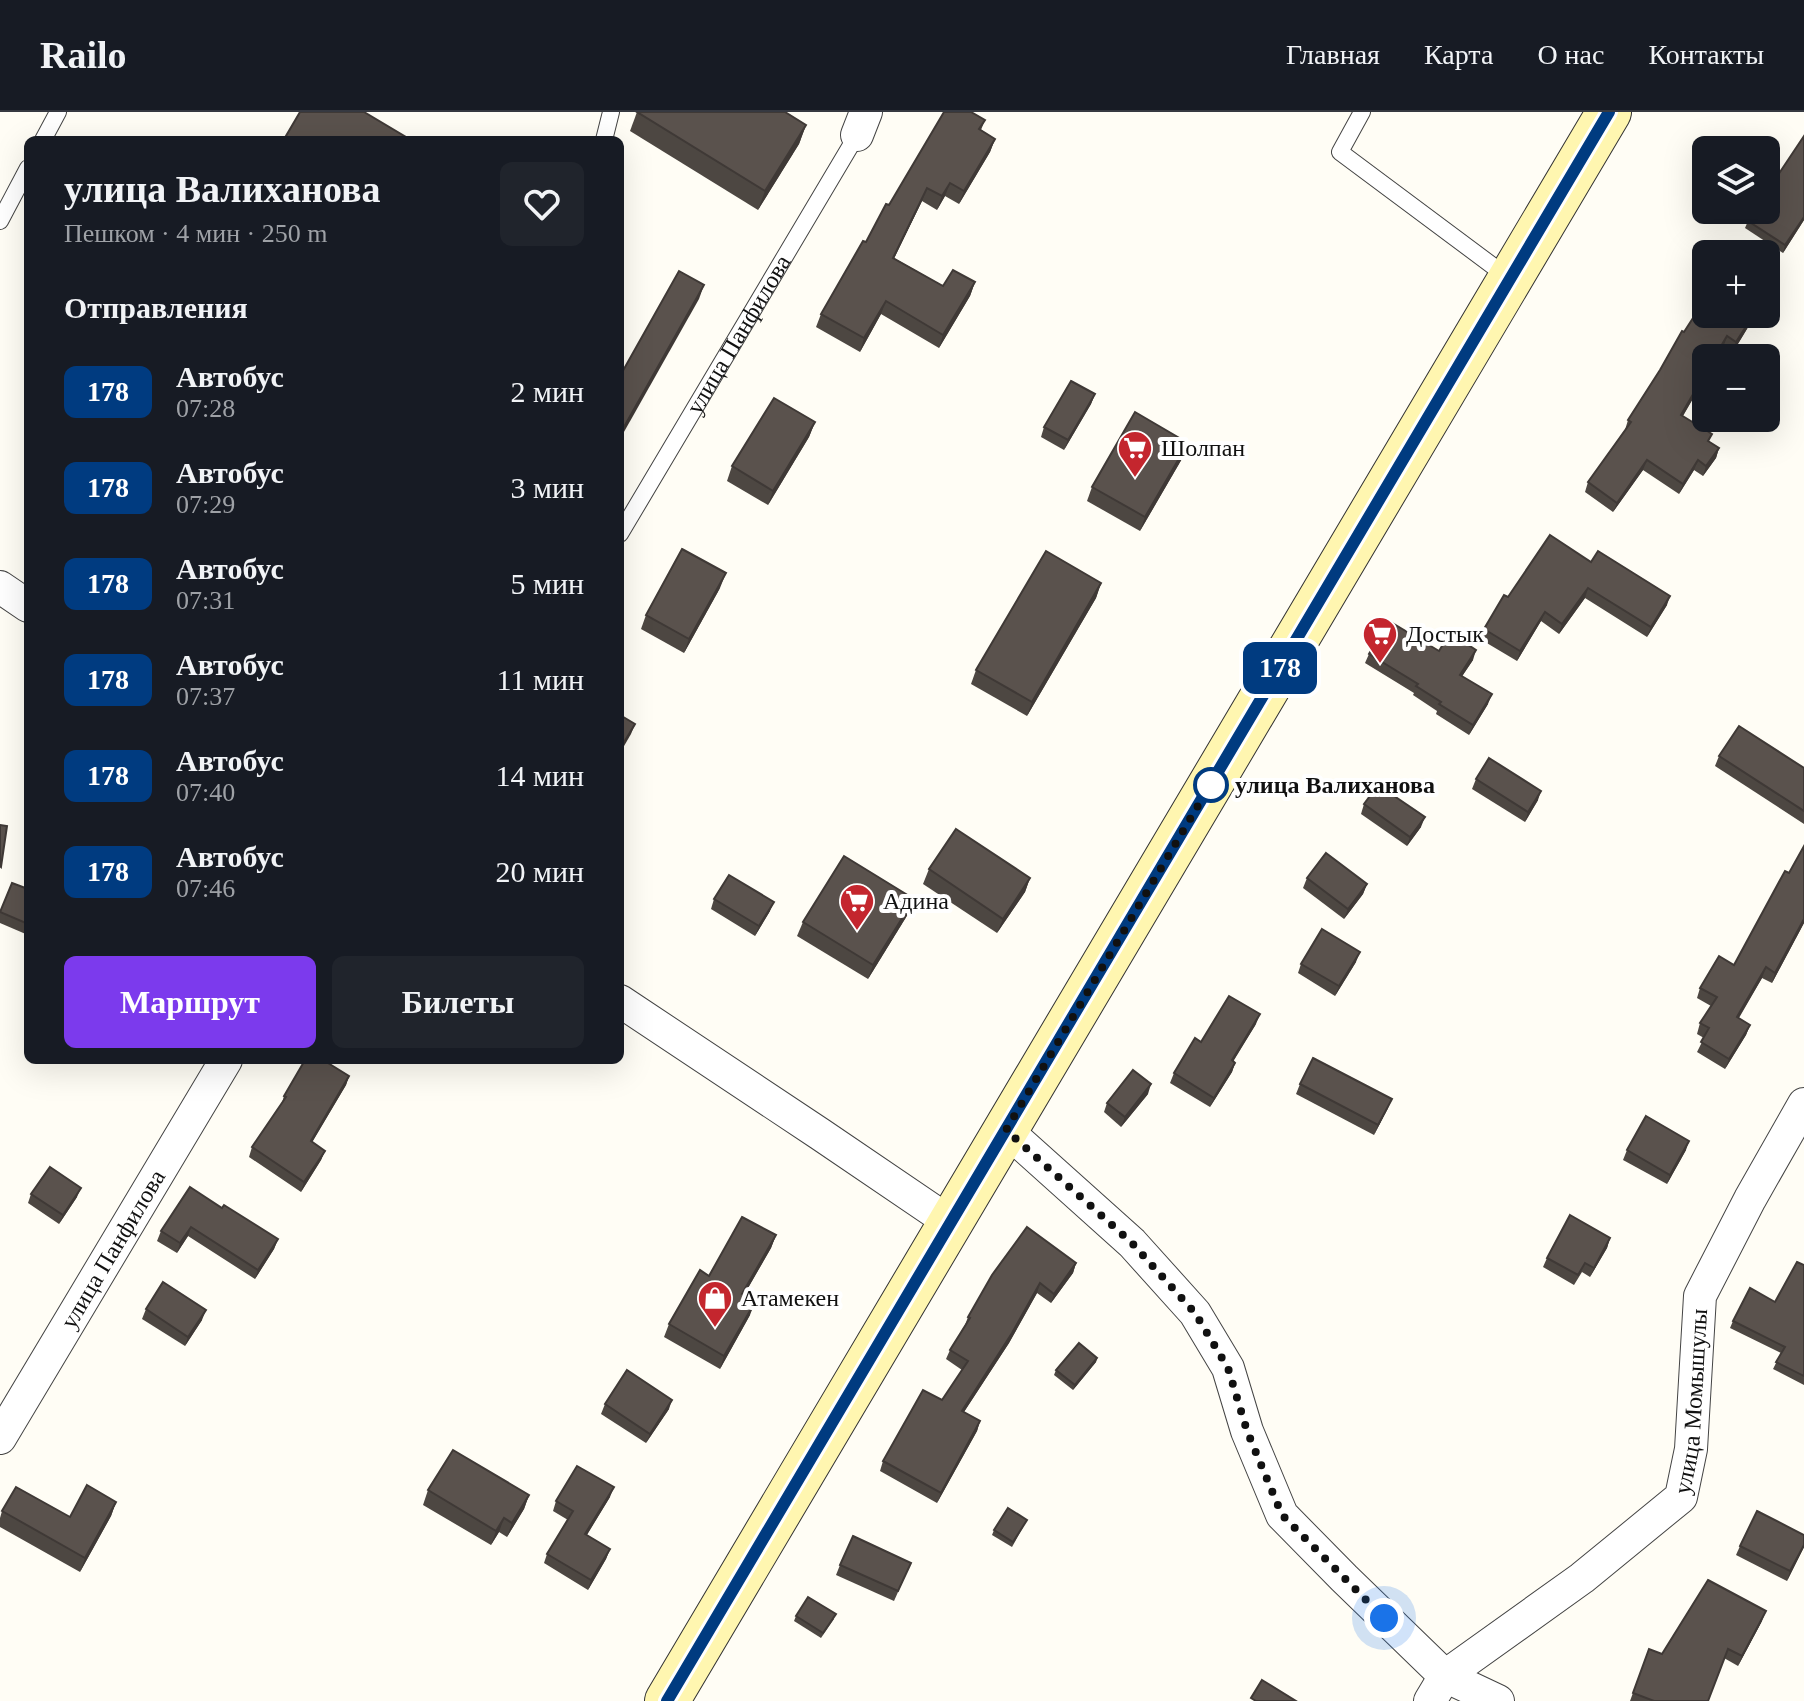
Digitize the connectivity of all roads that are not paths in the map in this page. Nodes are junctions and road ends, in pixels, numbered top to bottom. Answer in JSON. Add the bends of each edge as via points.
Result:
{"nodes":[{"id":1,"x":58,"y":112,"type":"edge"},
{"id":2,"x":611,"y":112,"type":"edge"},
{"id":3,"x":1362,"y":112,"type":"edge"},
{"id":4,"x":1609,"y":112,"type":"edge"},
{"id":5,"x":861,"y":124,"type":"edge"},
{"id":6,"x":45,"y":136,"type":"edge"},
{"id":7,"x":605,"y":136,"type":"edge"},
{"id":8,"x":24,"y":176,"type":"edge"},
{"id":9,"x":0,"y":221,"type":"edge"},
{"id":10,"x":1510,"y":279,"type":"junction"},
{"id":11,"x":624,"y":527,"type":"edge"},
{"id":12,"x":0,"y":587,"type":"edge"},
{"id":13,"x":24,"y":603,"type":"edge"},
{"id":14,"x":624,"y":1004,"type":"edge"},
{"id":15,"x":224,"y":1064,"type":"edge"},
{"id":16,"x":1804,"y":1104,"type":"edge"},
{"id":17,"x":1006,"y":1130,"type":"junction"},
{"id":18,"x":951,"y":1223,"type":"junction"},
{"id":19,"x":0,"y":1438,"type":"edge"},
{"id":20,"x":1438,"y":1689,"type":"edge"},
{"id":21,"x":667,"y":1701,"type":"edge"},
{"id":22,"x":1498,"y":1701,"type":"edge"}],
"edges":[{"from":1,"to":6,"type":"lane"},
{"from":2,"to":7,"type":"lane"},
{"from":3,"to":10,"type":"lane","via":[[1340,152]]},
{"from":4,"to":10,"type":"main road"},
{"from":5,"to":11,"type":"lane","name":"улица Панфилова"},
{"from":8,"to":9,"type":"lane"},
{"from":10,"to":17,"type":"main road"},
{"from":12,"to":13,"type":"street"},
{"from":14,"to":18,"type":"street"},
{"from":15,"to":19,"type":"street","name":"улица Панфилова"},
{"from":16,"to":20,"type":"street","name":"улица Момышулы","via":[[1700,1296],[1691,1449],[1681,1497]]},
{"from":17,"to":18,"type":"main road"},
{"from":17,"to":20,"type":"street","via":[[1132,1243],[1195,1313],[1228,1368],[1282,1515],[1344,1578]]},
{"from":18,"to":21,"type":"main road"},
{"from":20,"to":22,"type":"street"}]}
